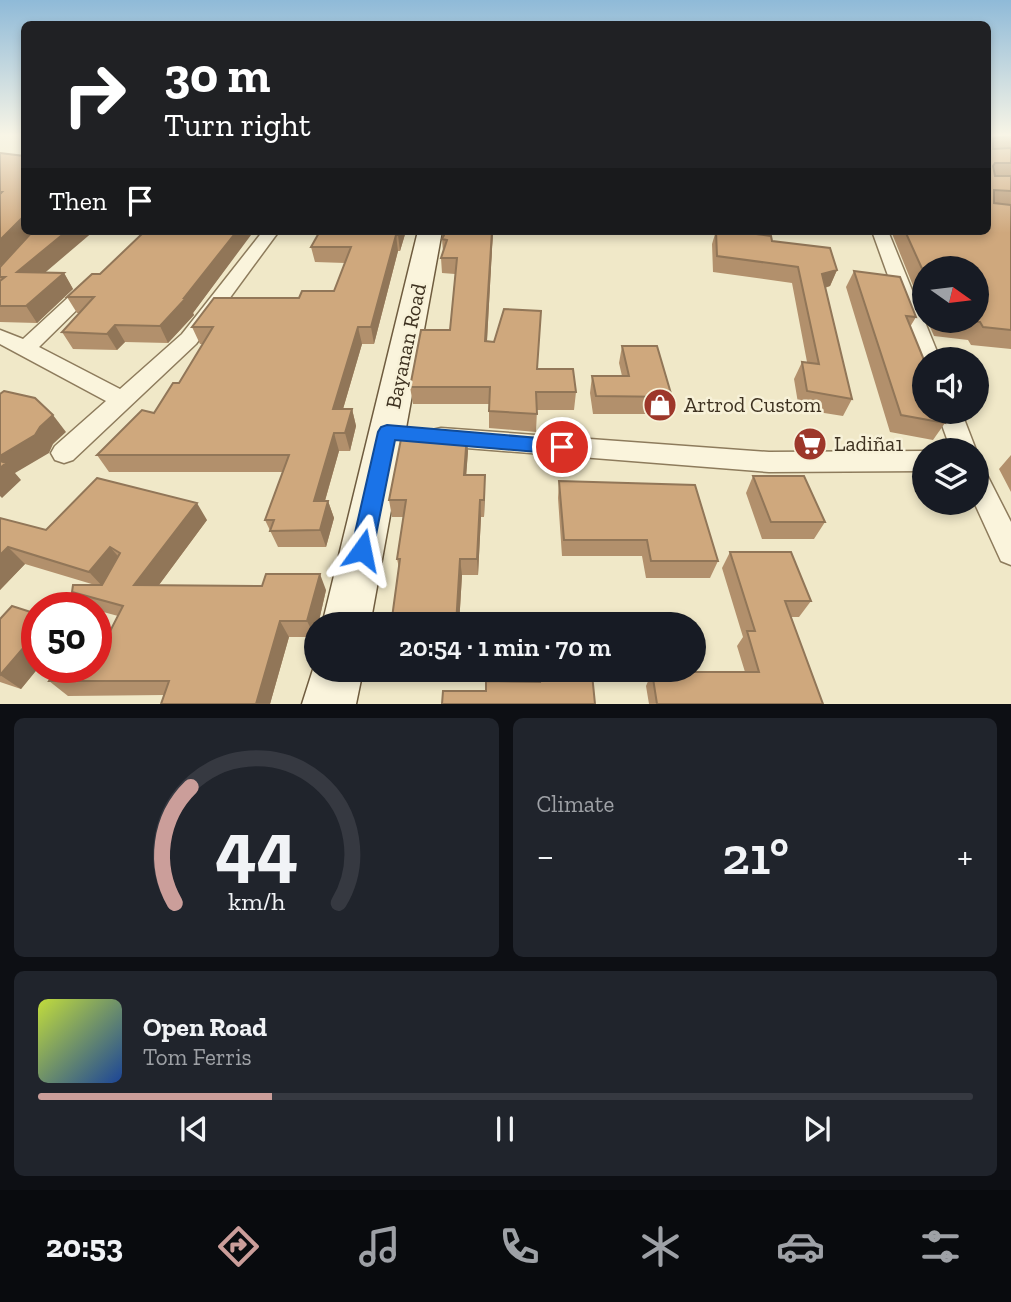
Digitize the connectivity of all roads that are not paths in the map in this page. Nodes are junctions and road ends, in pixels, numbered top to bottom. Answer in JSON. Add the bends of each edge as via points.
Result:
{"nodes":[{"id":1,"x":268,"y":235,"type":"edge"},
{"id":2,"x":429,"y":235,"type":"edge"},
{"id":3,"x":882,"y":235,"type":"edge"},
{"id":4,"x":102,"y":276,"type":"edge"},
{"id":5,"x":0,"y":336,"type":"edge"},
{"id":6,"x":924,"y":347,"type":"edge"},
{"id":7,"x":25,"y":349,"type":"junction"},
{"id":8,"x":123,"y":400,"type":"junction"},
{"id":9,"x":387,"y":432,"type":"junction"},
{"id":10,"x":64,"y":453,"type":"dead end"},
{"id":11,"x":912,"y":461,"type":"edge"},
{"id":12,"x":989,"y":506,"type":"edge"},
{"id":13,"x":1011,"y":552,"type":"edge"},
{"id":14,"x":349,"y":612,"type":"edge"},
{"id":15,"x":335,"y":682,"type":"edge"},
{"id":16,"x":330,"y":704,"type":"edge"}],
"edges":[{"from":1,"to":8,"type":"street","via":[[189,339]]},
{"from":2,"to":9,"type":"main road","name":"Bayanan Road"},
{"from":3,"to":6,"type":"street"},
{"from":4,"to":7,"type":"street"},
{"from":5,"to":7,"type":"street"},
{"from":7,"to":8,"type":"street"},
{"from":8,"to":10,"type":"street"},
{"from":9,"to":11,"type":"street","via":[[769,462]]},
{"from":9,"to":14,"type":"main road","name":"Bayanan Road"},
{"from":12,"to":13,"type":"street"},
{"from":15,"to":16,"type":"main road"}]}
